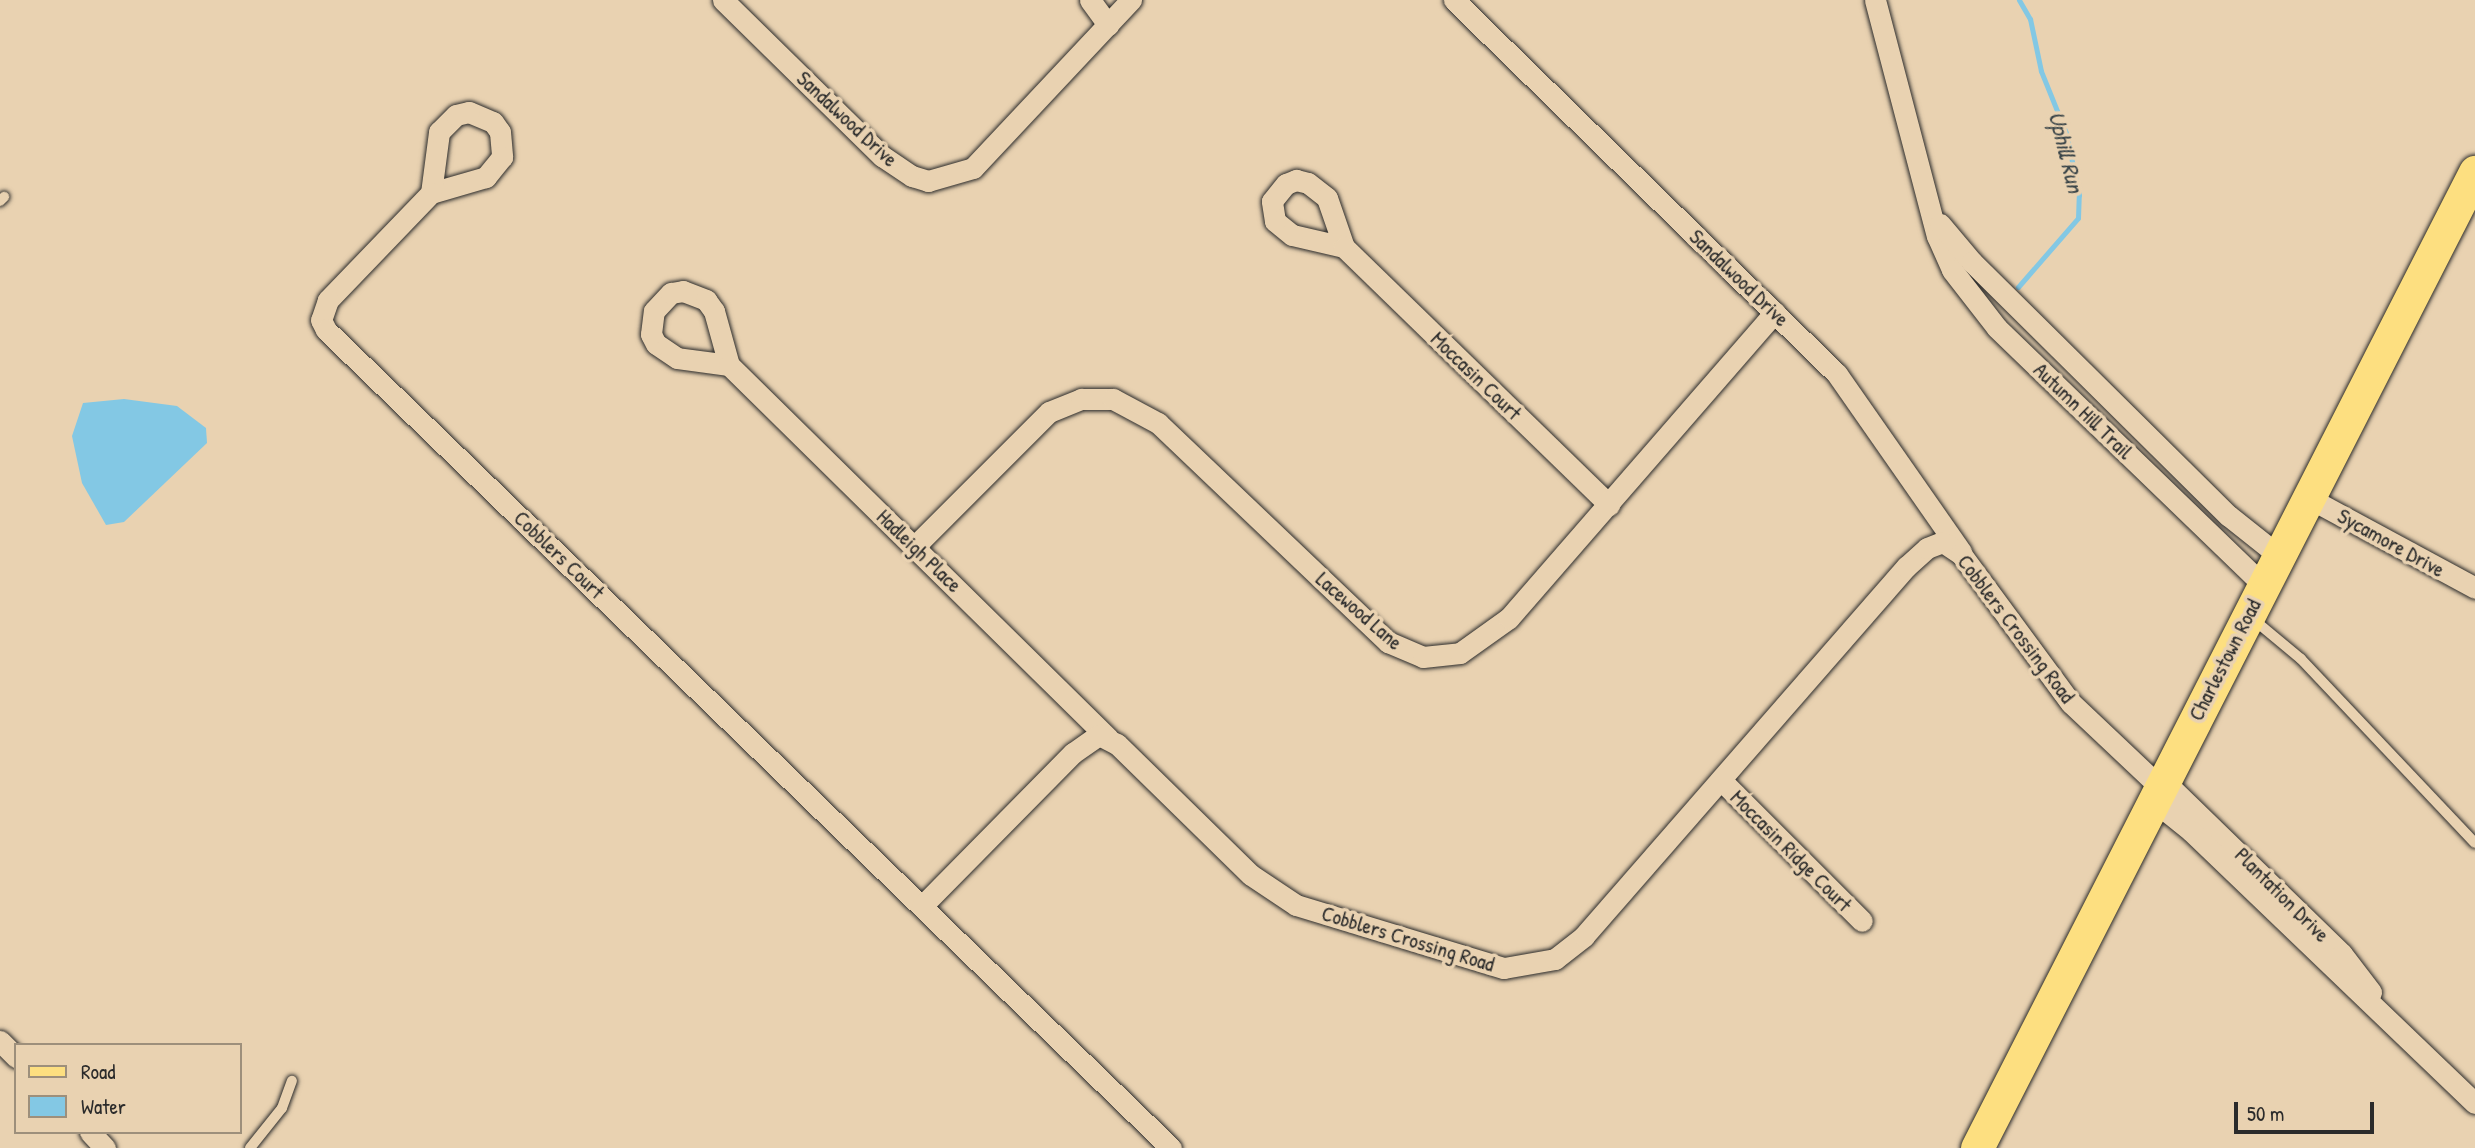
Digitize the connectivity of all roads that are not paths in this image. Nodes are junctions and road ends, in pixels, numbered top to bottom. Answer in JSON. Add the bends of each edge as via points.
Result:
{"nodes":[{"id":1,"x":723,"y":0,"type":"edge"},
{"id":2,"x":1090,"y":0,"type":"edge"},
{"id":3,"x":1131,"y":0,"type":"edge"},
{"id":4,"x":1454,"y":0,"type":"edge"},
{"id":5,"x":1875,"y":0,"type":"edge"},
{"id":6,"x":1108,"y":25,"type":"junction"},
{"id":7,"x":2474,"y":178,"type":"edge"},
{"id":8,"x":431,"y":192,"type":"dead end"},
{"id":9,"x":1932,"y":216,"type":"junction"},
{"id":10,"x":1344,"y":247,"type":"dead end"},
{"id":11,"x":1775,"y":312,"type":"junction"},
{"id":12,"x":729,"y":365,"type":"dead end"},
{"id":13,"x":2307,"y":498,"type":"junction"},
{"id":14,"x":1609,"y":505,"type":"junction"},
{"id":15,"x":915,"y":547,"type":"junction"},
{"id":16,"x":2278,"y":555,"type":"junction"},
{"id":17,"x":2263,"y":585,"type":"junction"},
{"id":18,"x":1986,"y":588,"type":"junction"},
{"id":19,"x":2475,"y":588,"type":"edge"},
{"id":20,"x":2248,"y":615,"type":"junction"},
{"id":21,"x":1108,"y":738,"type":"junction"},
{"id":22,"x":1721,"y":780,"type":"junction"},
{"id":23,"x":2159,"y":790,"type":"junction"},
{"id":24,"x":2475,"y":843,"type":"edge"},
{"id":25,"x":922,"y":906,"type":"junction"},
{"id":26,"x":1861,"y":921,"type":"dead end"},
{"id":27,"x":0,"y":1041,"type":"edge"},
{"id":28,"x":14,"y":1055,"type":"edge"},
{"id":29,"x":292,"y":1081,"type":"dead end"},
{"id":30,"x":2475,"y":1103,"type":"edge"},
{"id":31,"x":92,"y":1134,"type":"edge"},
{"id":32,"x":105,"y":1148,"type":"edge"},
{"id":33,"x":250,"y":1148,"type":"edge"},
{"id":34,"x":1171,"y":1148,"type":"edge"},
{"id":35,"x":1977,"y":1148,"type":"edge"}],
"edges":[{"from":1,"to":6,"type":"street","name":"Sandalwood Drive","via":[[882,156],[928,181],[973,169]]},
{"from":2,"to":6,"type":"street"},
{"from":3,"to":6,"type":"street","name":"Sandalwood Drive"},
{"from":4,"to":11,"type":"street","name":"Sandalwood Drive"},
{"from":5,"to":9,"type":"street","name":"Autumn Hill Trail"},
{"from":7,"to":13,"type":"main road","name":"Charlestown Road"},
{"from":8,"to":25,"type":"street","name":"Cobblers Court","via":[[328,300],[321,320],[326,330]]},
{"from":9,"to":16,"type":"street","name":"Autumn Hill Trail","via":[[1972,262],[2229,516]]},
{"from":9,"to":17,"type":"street","name":"Autumn Hill Trail","via":[[1952,270],[1997,328]]},
{"from":10,"to":14,"type":"street","name":"Moccasin Court"},
{"from":11,"to":14,"type":"street","name":"Lacewood Lane"},
{"from":11,"to":18,"type":"street","name":"Sandalwood Drive","via":[[1851,391]]},
{"from":12,"to":15,"type":"street","name":"Hadleigh Place"},
{"from":13,"to":16,"type":"main road","name":"Charlestown Road"},
{"from":13,"to":19,"type":"street","name":"Sycamore Drive"},
{"from":14,"to":15,"type":"street","name":"Lacewood Lane","via":[[1494,632],[1460,653],[1442,656],[1405,652],[1388,642],[1158,423],[1113,399],[1081,399],[1049,412]]},
{"from":15,"to":21,"type":"street","name":"Hadleigh Place"},
{"from":16,"to":17,"type":"main road","name":"Charlestown Road"},
{"from":17,"to":20,"type":"main road","name":"Charlestown Road"},
{"from":18,"to":22,"type":"street","name":"Cobblers Crossing Road","via":[[1951,545],[1943,542],[1927,548]]},
{"from":18,"to":23,"type":"street","name":"Cobblers Crossing Road","via":[[2071,703]]},
{"from":20,"to":23,"type":"main road","name":"Charlestown Road"},
{"from":20,"to":24,"type":"lane","via":[[2301,659]]},
{"from":21,"to":22,"type":"street","name":"Cobblers Crossing Road","via":[[1251,875],[1280,897],[1371,931],[1504,968],[1555,959],[1584,936]]},
{"from":21,"to":25,"type":"street","via":[[1099,735],[1084,742]]},
{"from":22,"to":26,"type":"street","name":"Moccasin Ridge Court"},
{"from":23,"to":30,"type":"street","name":"Plantation Drive","via":[[2191,831]]},
{"from":23,"to":35,"type":"main road","name":"Charlestown Road"},
{"from":25,"to":34,"type":"street"},
{"from":27,"to":28,"type":"street"},
{"from":29,"to":33,"type":"lane","via":[[282,1108]]},
{"from":31,"to":32,"type":"street"}]}
